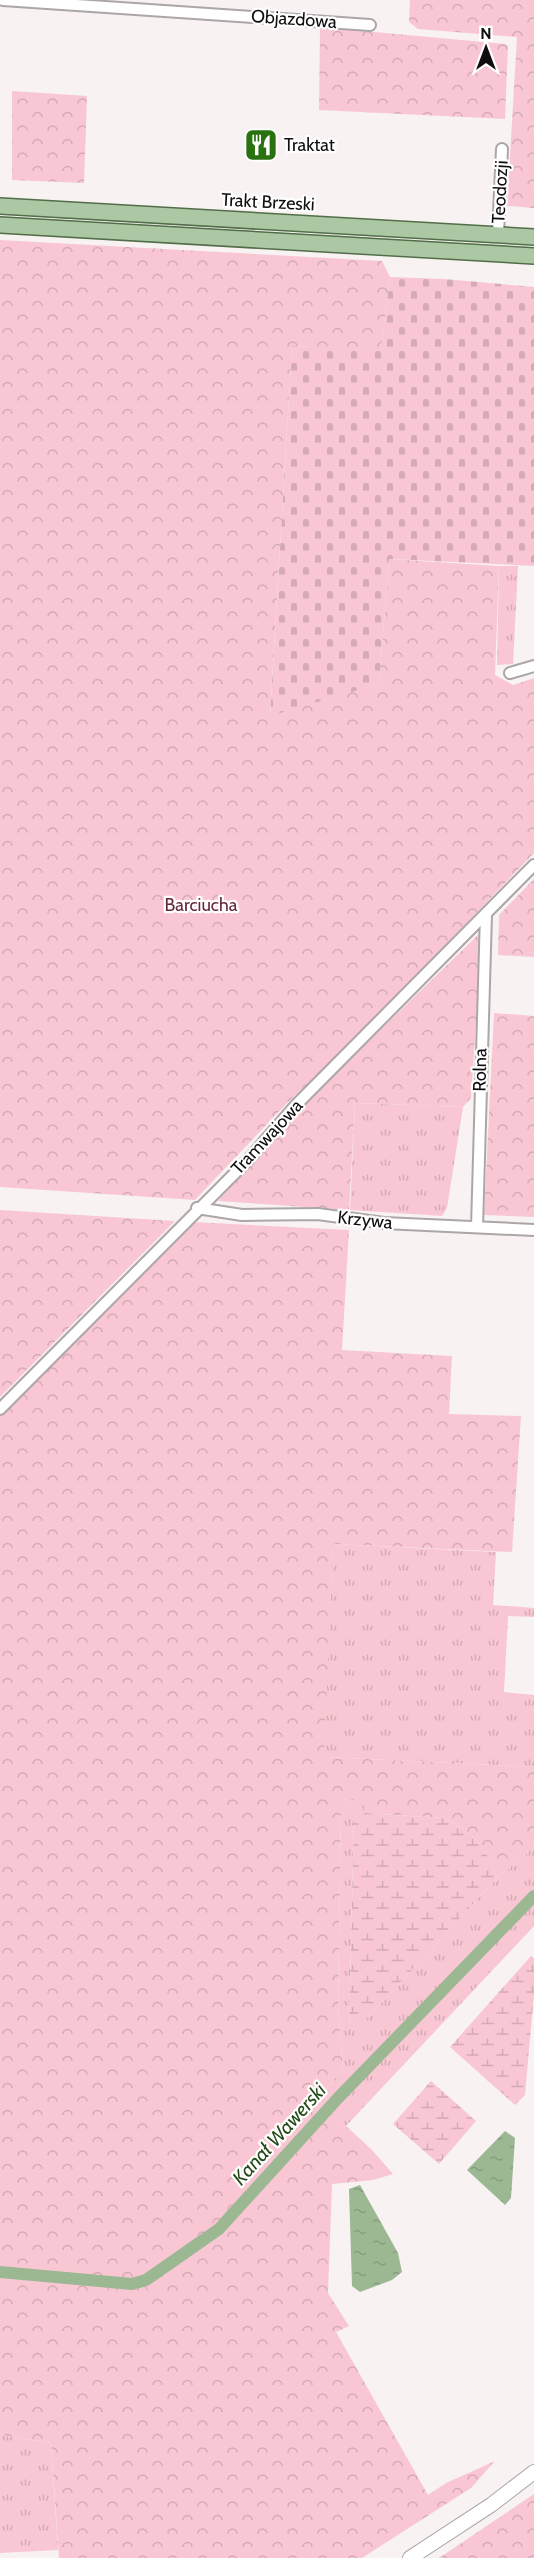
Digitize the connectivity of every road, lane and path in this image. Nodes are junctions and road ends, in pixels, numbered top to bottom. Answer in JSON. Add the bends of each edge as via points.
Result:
{"nodes":[{"id":1,"x":3,"y":0,"type":"edge"},
{"id":2,"x":370,"y":25,"type":"dead end"},
{"id":3,"x":502,"y":149,"type":"dead end"},
{"id":4,"x":0,"y":206,"type":"edge"},
{"id":5,"x":0,"y":225,"type":"edge"},
{"id":6,"x":498,"y":234,"type":"junction"},
{"id":7,"x":534,"y":237,"type":"edge"},
{"id":8,"x":534,"y":256,"type":"edge"},
{"id":9,"x":534,"y":666,"type":"edge"},
{"id":10,"x":510,"y":673,"type":"dead end"},
{"id":11,"x":534,"y":865,"type":"edge"},
{"id":12,"x":486,"y":914,"type":"junction"},
{"id":13,"x":197,"y":1208,"type":"junction"},
{"id":14,"x":477,"y":1227,"type":"junction"},
{"id":15,"x":534,"y":1230,"type":"edge"},
{"id":16,"x":0,"y":1409,"type":"edge"},
{"id":17,"x":534,"y":2472,"type":"edge"},
{"id":18,"x":410,"y":2558,"type":"edge"}],
"edges":[{"from":1,"to":2,"type":"street","name":"Objazdowa"},
{"from":3,"to":6,"type":"street","name":"Teodozji"},
{"from":4,"to":6,"type":"main road","name":"Trakt Brzeski"},
{"from":5,"to":8,"type":"main road"},
{"from":6,"to":7,"type":"main road","name":"Trakt Brzeski"},
{"from":9,"to":10,"type":"street"},
{"from":11,"to":12,"type":"street","name":"Tramwajowa"},
{"from":12,"to":13,"type":"street","name":"Tramwajowa"},
{"from":12,"to":14,"type":"street","name":"Rolna"},
{"from":13,"to":14,"type":"street","name":"Krzywa","via":[[242,1215],[318,1214],[384,1223]]},
{"from":13,"to":16,"type":"street","name":"Tramwajowa"},
{"from":14,"to":15,"type":"street","name":"Krzywa"},
{"from":17,"to":18,"type":"street"}]}
